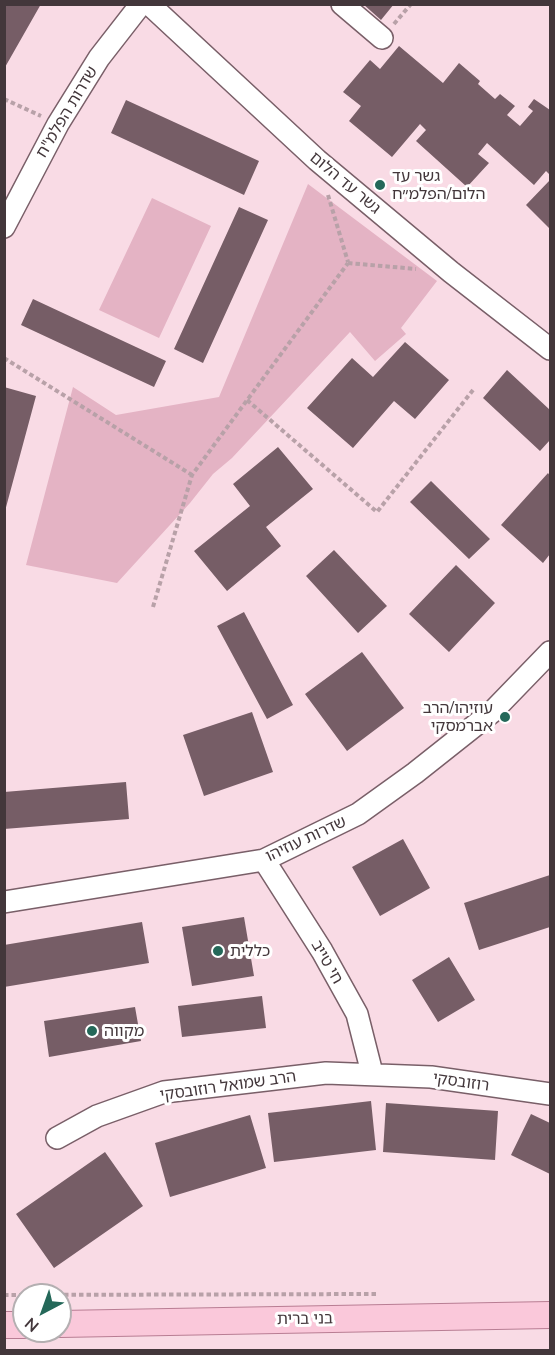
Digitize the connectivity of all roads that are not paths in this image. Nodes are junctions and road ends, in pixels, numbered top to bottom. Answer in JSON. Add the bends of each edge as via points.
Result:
{"nodes":[{"id":1,"x":141,"y":4,"type":"edge"},
{"id":2,"x":149,"y":4,"type":"edge"},
{"id":3,"x":342,"y":4,"type":"edge"},
{"id":4,"x":382,"y":38,"type":"dead end"},
{"id":5,"x":4,"y":227,"type":"edge"},
{"id":6,"x":550,"y":349,"type":"edge"},
{"id":7,"x":550,"y":652,"type":"edge"},
{"id":8,"x":264,"y":860,"type":"junction"},
{"id":9,"x":4,"y":902,"type":"edge"},
{"id":10,"x":372,"y":1073,"type":"junction"},
{"id":11,"x":550,"y":1094,"type":"edge"},
{"id":12,"x":57,"y":1138,"type":"dead end"},
{"id":13,"x":550,"y":1315,"type":"edge"},
{"id":14,"x":72,"y":1324,"type":"edge"}],
"edges":[{"from":1,"to":5,"type":"street","name":"שדרות הפלמ\"ח","via":[[99,58],[58,124]]},
{"from":2,"to":6,"type":"street","name":"גשר עד הלום","via":[[317,160]]},
{"from":3,"to":4,"type":"street"},
{"from":7,"to":8,"type":"street","name":"שדרות עוזיהו","via":[[492,712],[415,774],[358,814]]},
{"from":8,"to":9,"type":"street","name":"שדרות עוזיהו"},
{"from":8,"to":10,"type":"street","name":"חי טייב","via":[[357,1014]]},
{"from":10,"to":11,"type":"street","name":"רוזובסקי"},
{"from":10,"to":12,"type":"street","name":"הרב שמואל רוזובסקי","via":[[326,1073],[164,1092],[97,1116]]},
{"from":13,"to":14,"type":"main road","name":"בני ברית"}]}
